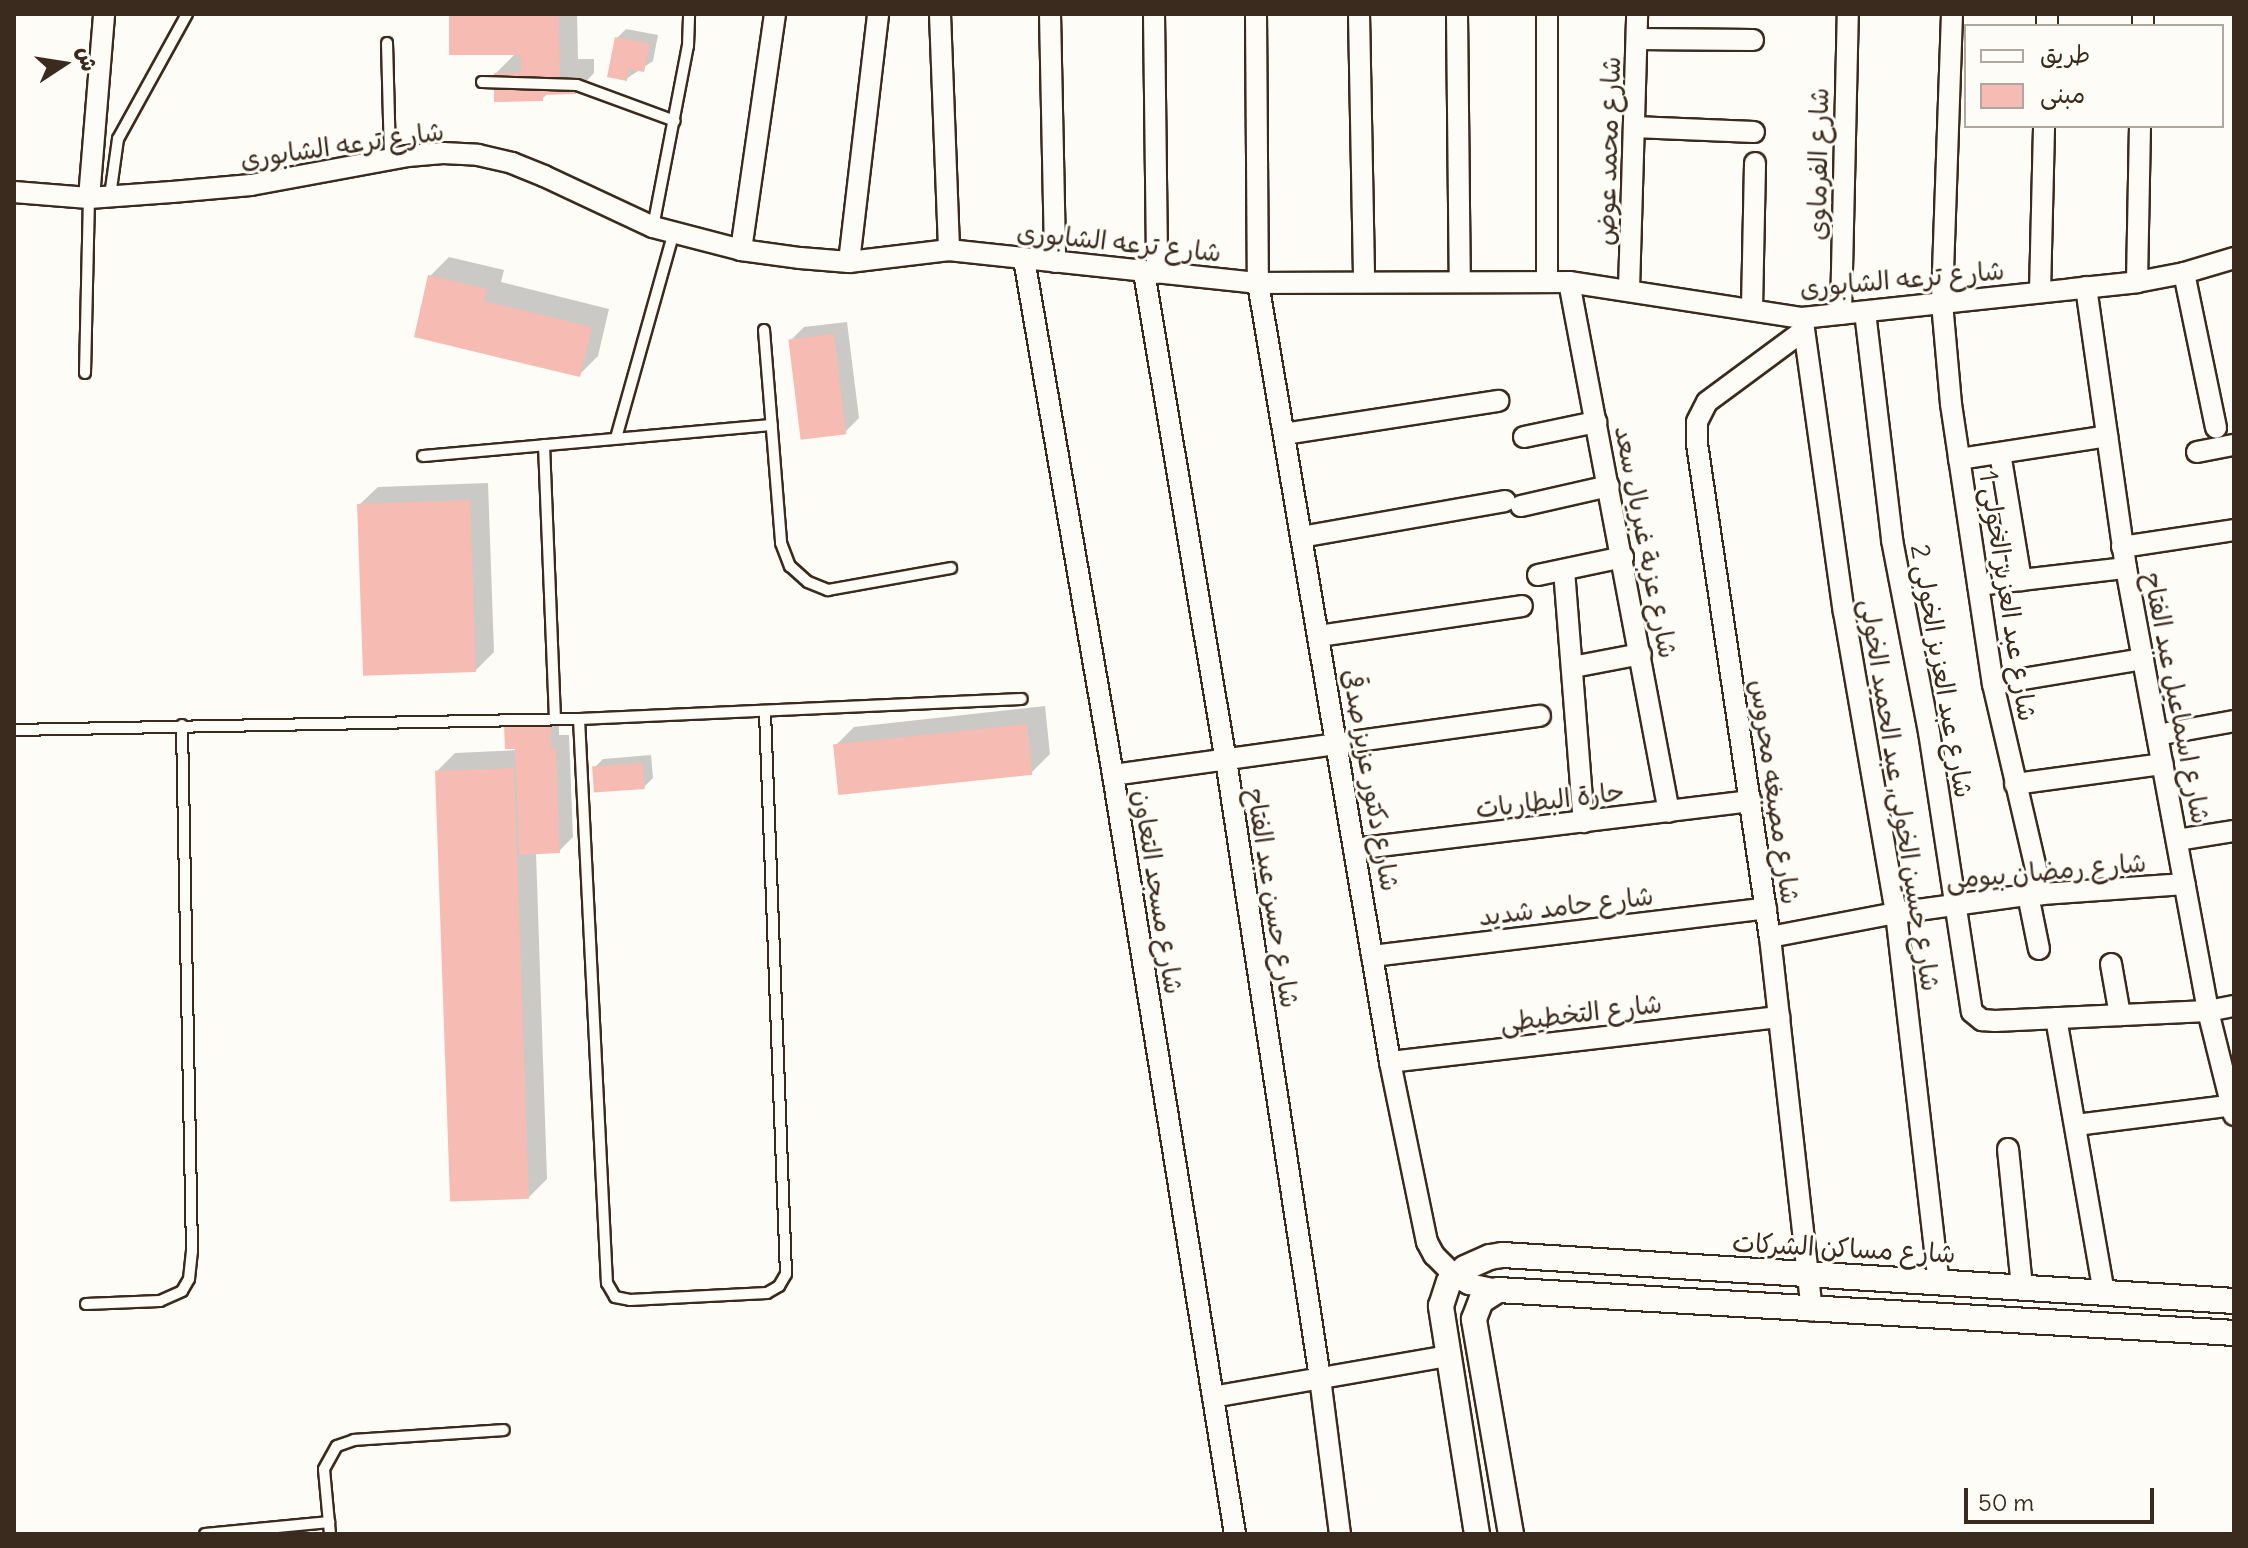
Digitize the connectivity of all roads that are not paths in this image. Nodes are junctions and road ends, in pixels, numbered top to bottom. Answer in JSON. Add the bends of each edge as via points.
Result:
{"nodes":[{"id":1,"x":104,"y":14,"type":"edge"},
{"id":2,"x":187,"y":14,"type":"edge"},
{"id":3,"x":689,"y":14,"type":"edge"},
{"id":4,"x":775,"y":14,"type":"edge"},
{"id":5,"x":878,"y":14,"type":"edge"},
{"id":6,"x":940,"y":14,"type":"edge"},
{"id":7,"x":1050,"y":14,"type":"edge"},
{"id":8,"x":1154,"y":14,"type":"edge"},
{"id":9,"x":1256,"y":14,"type":"edge"},
{"id":10,"x":1359,"y":14,"type":"edge"},
{"id":11,"x":1457,"y":14,"type":"edge"},
{"id":12,"x":1547,"y":14,"type":"edge"},
{"id":13,"x":1637,"y":14,"type":"edge"},
{"id":14,"x":1848,"y":14,"type":"edge"},
{"id":15,"x":1952,"y":14,"type":"edge"},
{"id":16,"x":1637,"y":39,"type":"junction"},
{"id":17,"x":1753,"y":40,"type":"dead end"},
{"id":18,"x":387,"y":43,"type":"dead end"},
{"id":19,"x":482,"y":82,"type":"dead end"},
{"id":20,"x":675,"y":121,"type":"junction"},
{"id":21,"x":1634,"y":127,"type":"junction"},
{"id":22,"x":2044,"y":128,"type":"edge"},
{"id":23,"x":2140,"y":128,"type":"edge"},
{"id":24,"x":1754,"y":132,"type":"dead end"},
{"id":25,"x":390,"y":159,"type":"junction"},
{"id":26,"x":1755,"y":163,"type":"dead end"},
{"id":27,"x":14,"y":192,"type":"edge"},
{"id":28,"x":110,"y":196,"type":"junction"},
{"id":29,"x":89,"y":198,"type":"junction"},
{"id":30,"x":653,"y":227,"type":"junction"},
{"id":31,"x":674,"y":232,"type":"junction"},
{"id":32,"x":741,"y":250,"type":"junction"},
{"id":33,"x":949,"y":250,"type":"junction"},
{"id":34,"x":2234,"y":258,"type":"edge"},
{"id":35,"x":1024,"y":259,"type":"junction"},
{"id":36,"x":849,"y":262,"type":"junction"},
{"id":37,"x":1055,"y":262,"type":"junction"},
{"id":38,"x":1151,"y":273,"type":"junction"},
{"id":39,"x":2184,"y":273,"type":"junction"},
{"id":40,"x":1364,"y":282,"type":"junction"},
{"id":41,"x":1460,"y":282,"type":"junction"},
{"id":42,"x":1547,"y":282,"type":"junction"},
{"id":43,"x":1569,"y":282,"type":"junction"},
{"id":44,"x":2137,"y":282,"type":"junction"},
{"id":45,"x":1258,"y":283,"type":"junction"},
{"id":46,"x":2086,"y":287,"type":"junction"},
{"id":47,"x":1629,"y":289,"type":"junction"},
{"id":48,"x":2040,"y":292,"type":"junction"},
{"id":49,"x":1942,"y":303,"type":"junction"},
{"id":50,"x":1752,"y":308,"type":"junction"},
{"id":51,"x":1865,"y":312,"type":"junction"},
{"id":52,"x":1841,"y":314,"type":"junction"},
{"id":53,"x":1803,"y":325,"type":"junction"},
{"id":54,"x":764,"y":330,"type":"dead end"},
{"id":55,"x":85,"y":373,"type":"dead end"},
{"id":56,"x":1498,"y":401,"type":"dead end"},
{"id":57,"x":1596,"y":422,"type":"junction"},
{"id":58,"x":772,"y":425,"type":"junction"},
{"id":59,"x":2216,"y":428,"type":"dead end"},
{"id":60,"x":1284,"y":434,"type":"junction"},
{"id":61,"x":2107,"y":436,"type":"junction"},
{"id":62,"x":1524,"y":437,"type":"dead end"},
{"id":63,"x":616,"y":438,"type":"junction"},
{"id":64,"x":544,"y":445,"type":"junction"},
{"id":65,"x":2234,"y":445,"type":"edge"},
{"id":66,"x":2197,"y":452,"type":"dead end"},
{"id":67,"x":2000,"y":453,"type":"junction"},
{"id":68,"x":423,"y":456,"type":"dead end"},
{"id":69,"x":1959,"y":459,"type":"junction"},
{"id":70,"x":1609,"y":486,"type":"junction"},
{"id":71,"x":2234,"y":530,"type":"edge"},
{"id":72,"x":1301,"y":537,"type":"junction"},
{"id":73,"x":2122,"y":547,"type":"junction"},
{"id":74,"x":1623,"y":557,"type":"junction"},
{"id":75,"x":951,"y":568,"type":"dead end"},
{"id":76,"x":2126,"y":568,"type":"junction"},
{"id":77,"x":1564,"y":570,"type":"junction"},
{"id":78,"x":1538,"y":575,"type":"dead end"},
{"id":79,"x":2021,"y":580,"type":"junction"},
{"id":80,"x":1978,"y":585,"type":"junction"},
{"id":81,"x":1522,"y":606,"type":"dead end"},
{"id":82,"x":1319,"y":636,"type":"junction"},
{"id":83,"x":1641,"y":654,"type":"junction"},
{"id":84,"x":2143,"y":659,"type":"junction"},
{"id":85,"x":1573,"y":667,"type":"junction"},
{"id":86,"x":1993,"y":684,"type":"junction"},
{"id":87,"x":1022,"y":699,"type":"dead end"},
{"id":88,"x":765,"y":713,"type":"junction"},
{"id":89,"x":1540,"y":716,"type":"dead end"},
{"id":90,"x":555,"y":719,"type":"junction"},
{"id":91,"x":579,"y":719,"type":"junction"},
{"id":92,"x":2234,"y":721,"type":"edge"},
{"id":93,"x":182,"y":725,"type":"junction"},
{"id":94,"x":14,"y":730,"type":"edge"},
{"id":95,"x":2157,"y":735,"type":"junction"},
{"id":96,"x":1337,"y":745,"type":"junction"},
{"id":97,"x":1226,"y":760,"type":"junction"},
{"id":98,"x":2163,"y":764,"type":"junction"},
{"id":99,"x":1113,"y":775,"type":"junction"},
{"id":100,"x":2015,"y":784,"type":"junction"},
{"id":101,"x":1751,"y":801,"type":"junction"},
{"id":102,"x":1669,"y":812,"type":"junction"},
{"id":103,"x":1584,"y":822,"type":"junction"},
{"id":104,"x":2234,"y":831,"type":"edge"},
{"id":105,"x":2177,"y":840,"type":"junction"},
{"id":106,"x":1354,"y":849,"type":"junction"},
{"id":107,"x":2185,"y":884,"type":"junction"},
{"id":108,"x":2035,"y":894,"type":"junction"},
{"id":109,"x":1956,"y":904,"type":"junction"},
{"id":110,"x":1766,"y":908,"type":"junction"},
{"id":111,"x":1896,"y":913,"type":"junction"},
{"id":112,"x":1770,"y":937,"type":"junction"},
{"id":113,"x":2039,"y":949,"type":"dead end"},
{"id":114,"x":1372,"y":956,"type":"junction"},
{"id":115,"x":2111,"y":964,"type":"dead end"},
{"id":116,"x":2234,"y":1006,"type":"edge"},
{"id":117,"x":2208,"y":1011,"type":"junction"},
{"id":118,"x":2120,"y":1015,"type":"junction"},
{"id":119,"x":1779,"y":1017,"type":"junction"},
{"id":120,"x":2056,"y":1018,"type":"junction"},
{"id":121,"x":1390,"y":1062,"type":"junction"},
{"id":122,"x":2233,"y":1109,"type":"edge"},
{"id":123,"x":2076,"y":1125,"type":"junction"},
{"id":124,"x":2008,"y":1149,"type":"dead end"},
{"id":125,"x":1807,"y":1274,"type":"junction"},
{"id":126,"x":1455,"y":1276,"type":"junction"},
{"id":127,"x":1939,"y":1282,"type":"junction"},
{"id":128,"x":2022,"y":1287,"type":"junction"},
{"id":129,"x":1498,"y":1290,"type":"junction"},
{"id":130,"x":2104,"y":1292,"type":"junction"},
{"id":131,"x":2234,"y":1301,"type":"edge"},
{"id":132,"x":86,"y":1304,"type":"dead end"},
{"id":133,"x":1812,"y":1311,"type":"junction"},
{"id":134,"x":2234,"y":1333,"type":"edge"},
{"id":135,"x":1449,"y":1356,"type":"junction"},
{"id":136,"x":1320,"y":1378,"type":"junction"},
{"id":137,"x":1213,"y":1397,"type":"junction"},
{"id":138,"x":504,"y":1430,"type":"dead end"},
{"id":139,"x":329,"y":1522,"type":"junction"},
{"id":140,"x":205,"y":1534,"type":"edge"},
{"id":141,"x":330,"y":1534,"type":"edge"},
{"id":142,"x":1235,"y":1534,"type":"edge"},
{"id":143,"x":1340,"y":1534,"type":"edge"},
{"id":144,"x":1477,"y":1534,"type":"edge"},
{"id":145,"x":1511,"y":1534,"type":"edge"}],
"edges":[{"from":1,"to":29,"type":"street"},
{"from":2,"to":28,"type":"lane","via":[[118,139]]},
{"from":3,"to":20,"type":"lane"},
{"from":4,"to":32,"type":"street"},
{"from":5,"to":36,"type":"street"},
{"from":6,"to":33,"type":"street"},
{"from":7,"to":37,"type":"street"},
{"from":8,"to":38,"type":"street","name":"شارع حسن عبد الفتاح"},
{"from":9,"to":45,"type":"street","name":"شارع دكتور عزيز صدقى"},
{"from":10,"to":40,"type":"street"},
{"from":11,"to":41,"type":"street"},
{"from":12,"to":42,"type":"street"},
{"from":13,"to":16,"type":"street","name":"شارع محمد عوض"},
{"from":14,"to":52,"type":"street","name":"شارع الفرماوى"},
{"from":15,"to":49,"type":"street","name":"شارع عبد العزيز الخولى 1"},
{"from":16,"to":17,"type":"street"},
{"from":16,"to":21,"type":"street","name":"شارع محمد عوض"},
{"from":18,"to":25,"type":"lane"},
{"from":19,"to":20,"type":"lane","via":[[577,85]]},
{"from":20,"to":30,"type":"lane"},
{"from":21,"to":24,"type":"street"},
{"from":21,"to":47,"type":"street","name":"شارع محمد عوض"},
{"from":22,"to":48,"type":"street"},
{"from":23,"to":44,"type":"street"},
{"from":25,"to":28,"type":"street","name":"شارع ترعه الشابورى","via":[[251,185]]},
{"from":25,"to":30,"type":"street","name":"شارع ترعه الشابورى","via":[[443,153],[512,163]]},
{"from":26,"to":50,"type":"street"},
{"from":27,"to":29,"type":"street","name":"شارع ترعه الشابورى"},
{"from":28,"to":29,"type":"street","name":"شارع ترعه الشابورى"},
{"from":29,"to":55,"type":"lane"},
{"from":30,"to":31,"type":"street","name":"شارع ترعه الشابورى"},
{"from":31,"to":32,"type":"street","name":"شارع ترعه الشابورى"},
{"from":31,"to":63,"type":"lane"},
{"from":32,"to":36,"type":"street","name":"شارع ترعه الشابورى"},
{"from":33,"to":35,"type":"street","name":"شارع ترعه الشابورى"},
{"from":33,"to":36,"type":"street","name":"شارع ترعه الشابورى"},
{"from":34,"to":39,"type":"street","name":"شارع ترعه الشابورى"},
{"from":35,"to":37,"type":"street","name":"شارع ترعه الشابورى"},
{"from":35,"to":99,"type":"street","name":"شارع مسجد التعاون"},
{"from":37,"to":38,"type":"street","name":"شارع ترعه الشابورى"},
{"from":38,"to":45,"type":"street","name":"شارع ترعه الشابورى"},
{"from":38,"to":97,"type":"street","name":"شارع حسن عبد الفتاح"},
{"from":39,"to":44,"type":"street","name":"شارع ترعه الشابورى"},
{"from":39,"to":59,"type":"street"},
{"from":40,"to":41,"type":"street","name":"شارع ترعه الشابورى"},
{"from":40,"to":45,"type":"street","name":"شارع ترعه الشابورى"},
{"from":41,"to":42,"type":"street","name":"شارع ترعه الشابورى"},
{"from":42,"to":43,"type":"street","name":"شارع ترعه الشابورى"},
{"from":43,"to":47,"type":"street","name":"شارع ترعه الشابورى"},
{"from":43,"to":57,"type":"street","name":"شارع عزبة غبريال سعد"},
{"from":44,"to":46,"type":"street","name":"شارع ترعه الشابورى"},
{"from":45,"to":60,"type":"street","name":"شارع دكتور عزيز صدقى"},
{"from":46,"to":48,"type":"street","name":"شارع ترعه الشابورى"},
{"from":46,"to":61,"type":"street","name":"شارع اسماعيل عبد الفتاح"},
{"from":47,"to":50,"type":"street","name":"شارع ترعه الشابورى"},
{"from":48,"to":49,"type":"street","name":"شارع ترعه الشابورى"},
{"from":49,"to":51,"type":"street","name":"شارع ترعه الشابورى"},
{"from":49,"to":69,"type":"street","name":"شارع عبد العزيز الخولى 1"},
{"from":50,"to":53,"type":"street","name":"شارع ترعه الشابورى"},
{"from":51,"to":52,"type":"street","name":"شارع ترعه الشابورى"},
{"from":51,"to":109,"type":"street","name":"شارع عبد العزيز الخولى 2","via":[[1892,540]]},
{"from":52,"to":53,"type":"street","name":"شارع ترعه الشابورى"},
{"from":53,"to":101,"type":"street","name":"شارع مصبغه محروس","via":[[1707,402],[1697,422]]},
{"from":53,"to":111,"type":"street","name":"شارع حسين الخولى, عبد الحميد الخولى","via":[[1844,612]]},
{"from":54,"to":58,"type":"lane"},
{"from":56,"to":60,"type":"street"},
{"from":57,"to":62,"type":"street"},
{"from":57,"to":70,"type":"street","name":"شارع عزبة غبريال سعد"},
{"from":58,"to":63,"type":"lane"},
{"from":58,"to":75,"type":"lane","via":[[781,543],[799,575],[828,590]]},
{"from":60,"to":72,"type":"street","name":"شارع دكتور عزيز صدقى"},
{"from":61,"to":67,"type":"street"},
{"from":61,"to":73,"type":"street","name":"شارع اسماعيل عبد الفتاح"},
{"from":63,"to":64,"type":"lane"},
{"from":64,"to":68,"type":"lane"},
{"from":64,"to":90,"type":"lane"},
{"from":65,"to":66,"type":"street"},
{"from":67,"to":69,"type":"street"},
{"from":67,"to":79,"type":"street"},
{"from":69,"to":80,"type":"street","name":"شارع عبد العزيز الخولى 1"},
{"from":70,"to":72,"type":"street"},
{"from":70,"to":74,"type":"street","name":"شارع عزبة غبريال سعد"},
{"from":71,"to":73,"type":"street"},
{"from":72,"to":82,"type":"street","name":"شارع دكتور عزيز صدقى"},
{"from":73,"to":76,"type":"street","name":"شارع اسماعيل عبد الفتاح"},
{"from":74,"to":77,"type":"street"},
{"from":74,"to":83,"type":"street","name":"شارع عزبة غبريال سعد"},
{"from":76,"to":79,"type":"street"},
{"from":76,"to":84,"type":"street","name":"شارع اسماعيل عبد الفتاح"},
{"from":77,"to":78,"type":"street"},
{"from":77,"to":85,"type":"street"},
{"from":79,"to":80,"type":"street"},
{"from":80,"to":86,"type":"street","name":"شارع عبد العزيز الخولى 1"},
{"from":81,"to":82,"type":"street"},
{"from":82,"to":96,"type":"street","name":"شارع دكتور عزيز صدقى"},
{"from":83,"to":85,"type":"street"},
{"from":83,"to":102,"type":"street","name":"شارع عزبة غبريال سعد"},
{"from":84,"to":86,"type":"street"},
{"from":84,"to":95,"type":"street","name":"شارع اسماعيل عبد الفتاح"},
{"from":85,"to":103,"type":"street"},
{"from":86,"to":100,"type":"street","name":"شارع عبد العزيز الخولى 1"},
{"from":87,"to":88,"type":"lane"},
{"from":88,"to":91,"type":"lane"},
{"from":88,"to":91,"type":"lane","via":[[786,1274],[767,1293],[630,1300],[615,1297],[607,1283]]},
{"from":89,"to":96,"type":"street"},
{"from":90,"to":91,"type":"lane"},
{"from":90,"to":93,"type":"lane"},
{"from":92,"to":95,"type":"street"},
{"from":93,"to":94,"type":"lane"},
{"from":93,"to":132,"type":"lane","via":[[189,1279],[182,1291],[160,1301]]},
{"from":95,"to":98,"type":"street","name":"شارع اسماعيل عبد الفتاح"},
{"from":96,"to":97,"type":"street"},
{"from":96,"to":106,"type":"street","name":"شارع دكتور عزيز صدقى"},
{"from":97,"to":99,"type":"street"},
{"from":97,"to":136,"type":"street","name":"شارع حسن عبد الفتاح"},
{"from":98,"to":100,"type":"street"},
{"from":98,"to":105,"type":"street","name":"شارع اسماعيل عبد الفتاح"},
{"from":99,"to":137,"type":"street","name":"شارع مسجد التعاون"},
{"from":100,"to":108,"type":"street","name":"شارع عبد العزيز الخولى 1"},
{"from":101,"to":102,"type":"street","name":"حارة البطاريات"},
{"from":101,"to":110,"type":"street","name":"شارع مصبغه محروس"},
{"from":102,"to":103,"type":"street","name":"حارة البطاريات"},
{"from":103,"to":106,"type":"street","name":"حارة البطاريات"},
{"from":104,"to":105,"type":"street"},
{"from":105,"to":107,"type":"street","name":"شارع اسماعيل عبد الفتاح"},
{"from":106,"to":114,"type":"street","name":"شارع دكتور عزيز صدقى"},
{"from":107,"to":108,"type":"street","name":"شارع رمضان بيومى"},
{"from":107,"to":117,"type":"street","name":"شارع اسماعيل عبد الفتاح"},
{"from":108,"to":109,"type":"street","name":"شارع رمضان بيومى"},
{"from":108,"to":113,"type":"street","name":"شارع عبد العزيز الخولى 1"},
{"from":109,"to":111,"type":"street","name":"شارع رمضان بيومى"},
{"from":109,"to":120,"type":"street","name":"شارع عبد العزيز الخولى 2","via":[[1972,1012],[1995,1021]]},
{"from":110,"to":112,"type":"street","name":"شارع مصبغه محروس"},
{"from":110,"to":114,"type":"street","name":"شارع حامد شديد"},
{"from":111,"to":112,"type":"street","name":"شارع رمضان بيومى"},
{"from":111,"to":127,"type":"street","name":"شارع حسين الخولى, عبد الحميد الخولى"},
{"from":112,"to":119,"type":"street","name":"شارع مصبغه محروس"},
{"from":114,"to":121,"type":"street","name":"شارع دكتور عزيز صدقى"},
{"from":115,"to":118,"type":"street"},
{"from":116,"to":117,"type":"street"},
{"from":117,"to":118,"type":"street"},
{"from":117,"to":122,"type":"street","name":"شارع اسماعيل عبد الفتاح"},
{"from":118,"to":120,"type":"street"},
{"from":119,"to":121,"type":"street","name":"شارع التخطيطى"},
{"from":119,"to":125,"type":"street","name":"شارع مصبغه محروس"},
{"from":120,"to":123,"type":"street"},
{"from":121,"to":126,"type":"street","name":"شارع دكتور عزيز صدقى","via":[[1427,1242]]},
{"from":122,"to":123,"type":"street"},
{"from":123,"to":130,"type":"street"},
{"from":124,"to":128,"type":"street"},
{"from":125,"to":126,"type":"street","name":"شارع مساكن الشركات","via":[[1503,1255],[1477,1262]]},
{"from":125,"to":127,"type":"street","name":"شارع مساكن الشركات"},
{"from":125,"to":133,"type":"street","name":"شارع مصبغه محروس"},
{"from":126,"to":129,"type":"street"},
{"from":126,"to":135,"type":"street","via":[[1444,1289],[1441,1306]]},
{"from":127,"to":128,"type":"street","name":"شارع مساكن الشركات"},
{"from":128,"to":130,"type":"street","name":"شارع مساكن الشركات"},
{"from":129,"to":133,"type":"street"},
{"from":129,"to":145,"type":"street","via":[[1481,1301],[1474,1319]]},
{"from":130,"to":131,"type":"street","name":"شارع مساكن الشركات"},
{"from":133,"to":134,"type":"street"},
{"from":135,"to":136,"type":"street"},
{"from":135,"to":144,"type":"street"},
{"from":136,"to":137,"type":"street"},
{"from":136,"to":143,"type":"street","name":"شارع حسن عبد الفتاح"},
{"from":137,"to":142,"type":"street","name":"شارع مسجد التعاون"},
{"from":138,"to":139,"type":"lane","via":[[345,1442],[330,1452],[324,1469]]},
{"from":139,"to":140,"type":"lane"},
{"from":139,"to":141,"type":"lane"}]}
